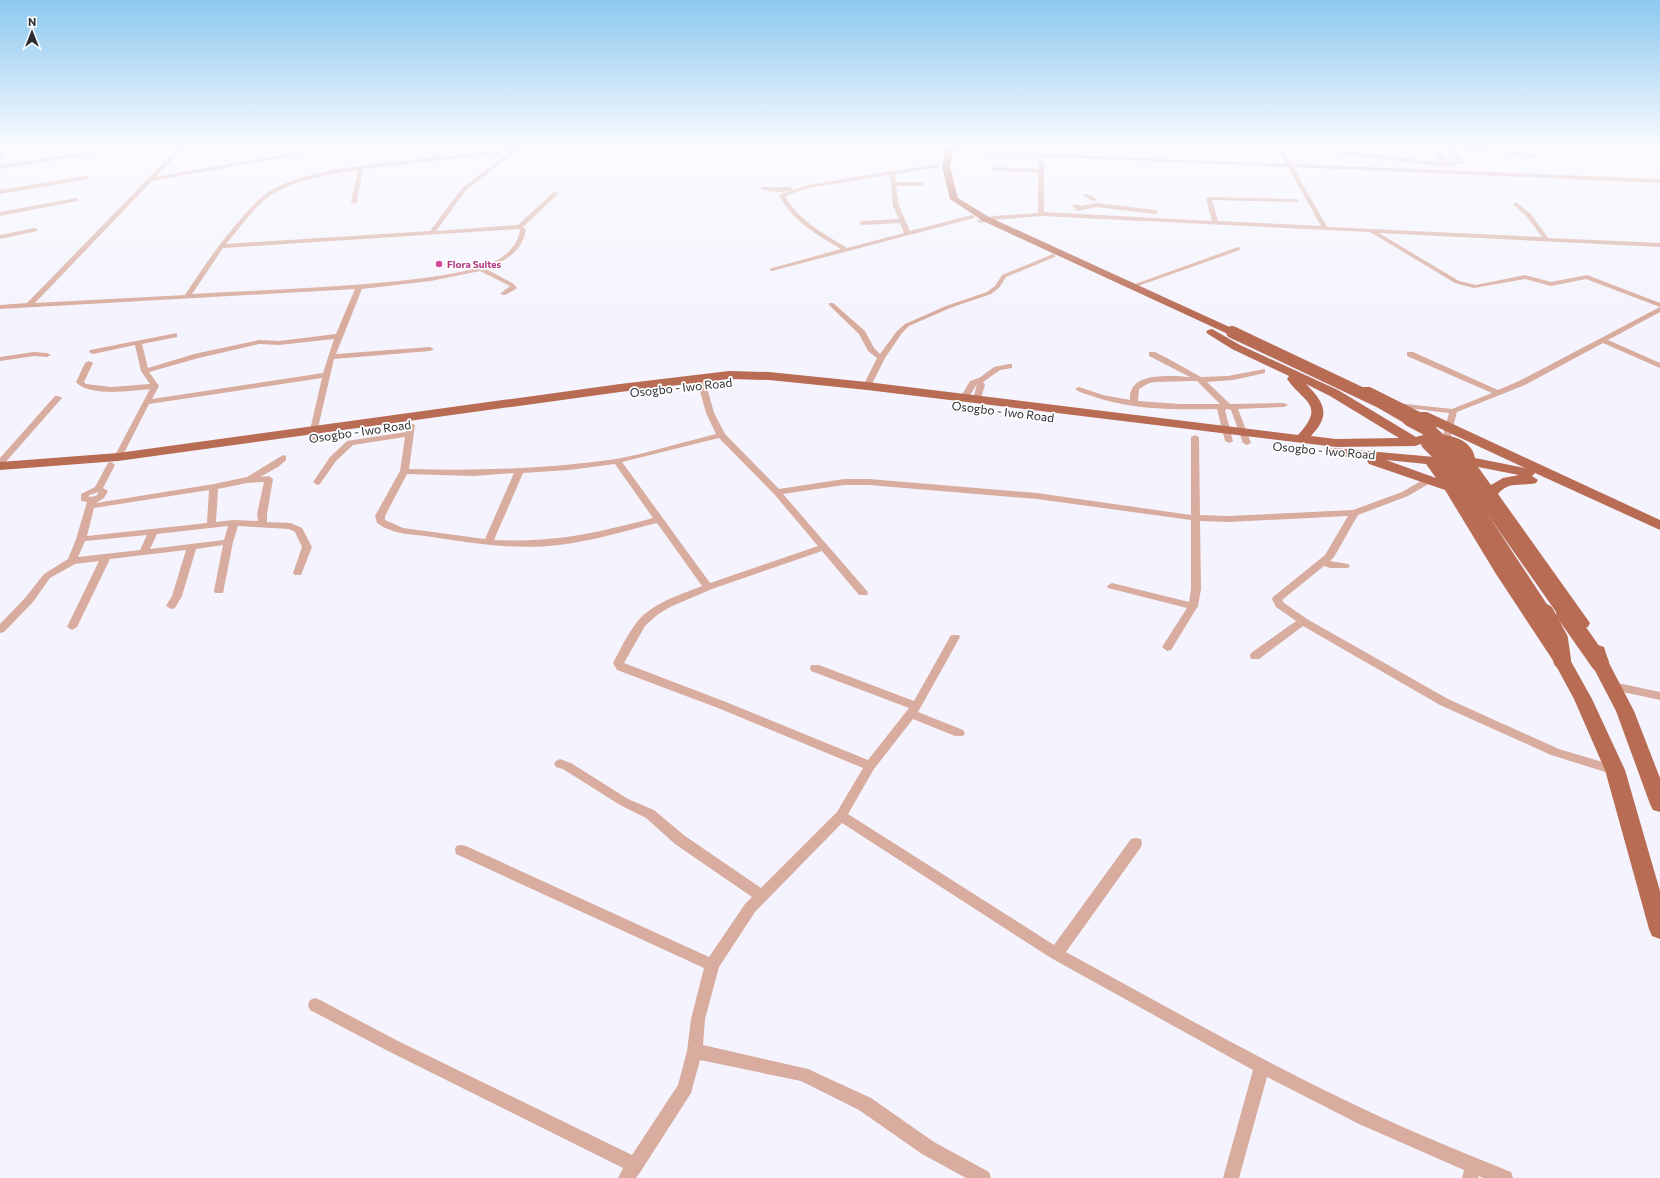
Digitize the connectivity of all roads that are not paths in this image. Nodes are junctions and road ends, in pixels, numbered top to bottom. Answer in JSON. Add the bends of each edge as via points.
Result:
{"nodes":[{"id":1,"x":65,"y":202,"type":"edge"},
{"id":2,"x":129,"y":202,"type":"edge"},
{"id":3,"x":259,"y":202,"type":"edge"},
{"id":4,"x":454,"y":202,"type":"edge"},
{"id":5,"x":546,"y":202,"type":"edge"},
{"id":6,"x":785,"y":202,"type":"edge"},
{"id":7,"x":895,"y":202,"type":"edge"},
{"id":8,"x":949,"y":202,"type":"edge"},
{"id":9,"x":958,"y":202,"type":"edge"},
{"id":10,"x":1041,"y":202,"type":"edge"},
{"id":11,"x":1092,"y":202,"type":"edge"},
{"id":12,"x":1106,"y":202,"type":"edge"},
{"id":13,"x":1210,"y":202,"type":"edge"},
{"id":14,"x":1310,"y":202,"type":"edge"},
{"id":15,"x":1516,"y":204,"type":"dead end"},
{"id":16,"x":1155,"y":212,"type":"dead end"},
{"id":17,"x":0,"y":214,"type":"edge"},
{"id":18,"x":1041,"y":214,"type":"junction"},
{"id":19,"x":1080,"y":216,"type":"junction"},
{"id":20,"x":1011,"y":217,"type":"junction"},
{"id":21,"x":902,"y":222,"type":"junction"},
{"id":22,"x":985,"y":222,"type":"junction"},
{"id":23,"x":1215,"y":222,"type":"junction"},
{"id":24,"x":862,"y":223,"type":"dead end"},
{"id":25,"x":520,"y":227,"type":"junction"},
{"id":26,"x":1325,"y":228,"type":"junction"},
{"id":27,"x":35,"y":230,"type":"dead end"},
{"id":28,"x":1370,"y":230,"type":"junction"},
{"id":29,"x":432,"y":232,"type":"junction"},
{"id":30,"x":908,"y":234,"type":"junction"},
{"id":31,"x":0,"y":238,"type":"edge"},
{"id":32,"x":1546,"y":239,"type":"junction"},
{"id":33,"x":1660,"y":245,"type":"edge"},
{"id":34,"x":221,"y":246,"type":"junction"},
{"id":35,"x":1238,"y":249,"type":"dead end"},
{"id":36,"x":846,"y":250,"type":"junction"},
{"id":37,"x":1053,"y":256,"type":"junction"},
{"id":38,"x":481,"y":269,"type":"junction"},
{"id":39,"x":772,"y":269,"type":"dead end"},
{"id":40,"x":1130,"y":287,"type":"junction"},
{"id":41,"x":360,"y":288,"type":"junction"},
{"id":42,"x":503,"y":294,"type":"dead end"},
{"id":43,"x":187,"y":297,"type":"junction"},
{"id":44,"x":831,"y":304,"type":"dead end"},
{"id":45,"x":1660,"y":305,"type":"edge"},
{"id":46,"x":28,"y":306,"type":"junction"},
{"id":47,"x":0,"y":307,"type":"edge"},
{"id":48,"x":1660,"y":309,"type":"edge"},
{"id":49,"x":1226,"y":334,"type":"junction"},
{"id":50,"x":174,"y":335,"type":"dead end"},
{"id":51,"x":338,"y":336,"type":"junction"},
{"id":52,"x":1603,"y":340,"type":"junction"},
{"id":53,"x":138,"y":344,"type":"junction"},
{"id":54,"x":430,"y":350,"type":"dead end"},
{"id":55,"x":93,"y":352,"type":"dead end"},
{"id":56,"x":1152,"y":354,"type":"dead end"},
{"id":57,"x":1410,"y":354,"type":"dead end"},
{"id":58,"x":47,"y":355,"type":"dead end"},
{"id":59,"x":331,"y":357,"type":"junction"},
{"id":60,"x":881,"y":358,"type":"junction"},
{"id":61,"x":0,"y":359,"type":"edge"},
{"id":62,"x":89,"y":363,"type":"dead end"},
{"id":63,"x":1008,"y":366,"type":"dead end"},
{"id":64,"x":1660,"y":366,"type":"edge"},
{"id":65,"x":1283,"y":370,"type":"junction"},
{"id":66,"x":144,"y":372,"type":"junction"},
{"id":67,"x":1262,"y":372,"type":"dead end"},
{"id":68,"x":327,"y":375,"type":"junction"},
{"id":69,"x":1200,"y":380,"type":"junction"},
{"id":70,"x":980,"y":382,"type":"junction"},
{"id":71,"x":702,"y":384,"type":"junction"},
{"id":72,"x":155,"y":386,"type":"junction"},
{"id":73,"x":867,"y":386,"type":"junction"},
{"id":74,"x":1079,"y":389,"type":"dead end"},
{"id":75,"x":1499,"y":393,"type":"junction"},
{"id":76,"x":58,"y":398,"type":"dead end"},
{"id":77,"x":971,"y":398,"type":"junction"},
{"id":78,"x":148,"y":402,"type":"junction"},
{"id":79,"x":1134,"y":402,"type":"junction"},
{"id":80,"x":1284,"y":405,"type":"dead end"},
{"id":81,"x":1225,"y":406,"type":"junction"},
{"id":82,"x":1404,"y":407,"type":"junction"},
{"id":83,"x":1453,"y":411,"type":"junction"},
{"id":84,"x":410,"y":430,"type":"junction"},
{"id":85,"x":1447,"y":434,"type":"junction"},
{"id":86,"x":312,"y":435,"type":"junction"},
{"id":87,"x":721,"y":435,"type":"junction"},
{"id":88,"x":1228,"y":436,"type":"junction"},
{"id":89,"x":1195,"y":437,"type":"junction"},
{"id":90,"x":350,"y":438,"type":"junction"},
{"id":91,"x":1246,"y":439,"type":"junction"},
{"id":92,"x":1301,"y":439,"type":"junction"},
{"id":93,"x":1415,"y":442,"type":"junction"},
{"id":94,"x":1354,"y":454,"type":"junction"},
{"id":95,"x":283,"y":458,"type":"dead end"},
{"id":96,"x":1430,"y":460,"type":"junction"},
{"id":97,"x":1467,"y":460,"type":"junction"},
{"id":98,"x":115,"y":461,"type":"junction"},
{"id":99,"x":617,"y":461,"type":"junction"},
{"id":100,"x":0,"y":465,"type":"edge"},
{"id":101,"x":404,"y":471,"type":"junction"},
{"id":102,"x":519,"y":471,"type":"junction"},
{"id":103,"x":0,"y":474,"type":"edge"},
{"id":104,"x":247,"y":480,"type":"junction"},
{"id":105,"x":1561,"y":481,"type":"junction"},
{"id":106,"x":317,"y":482,"type":"dead end"},
{"id":107,"x":1441,"y":482,"type":"junction"},
{"id":108,"x":214,"y":487,"type":"junction"},
{"id":109,"x":1486,"y":488,"type":"junction"},
{"id":110,"x":777,"y":492,"type":"junction"},
{"id":111,"x":91,"y":503,"type":"junction"},
{"id":112,"x":1354,"y":513,"type":"junction"},
{"id":113,"x":1196,"y":518,"type":"junction"},
{"id":114,"x":660,"y":520,"type":"junction"},
{"id":115,"x":234,"y":523,"type":"junction"},
{"id":116,"x":211,"y":525,"type":"junction"},
{"id":117,"x":263,"y":525,"type":"junction"},
{"id":118,"x":1660,"y":526,"type":"edge"},
{"id":119,"x":154,"y":531,"type":"junction"},
{"id":120,"x":81,"y":539,"type":"junction"},
{"id":121,"x":228,"y":542,"type":"junction"},
{"id":122,"x":488,"y":542,"type":"junction"},
{"id":123,"x":192,"y":547,"type":"junction"},
{"id":124,"x":824,"y":547,"type":"junction"},
{"id":125,"x":144,"y":552,"type":"junction"},
{"id":126,"x":106,"y":557,"type":"junction"},
{"id":127,"x":72,"y":561,"type":"junction"},
{"id":128,"x":298,"y":573,"type":"dead end"},
{"id":129,"x":1112,"y":586,"type":"dead end"},
{"id":130,"x":708,"y":587,"type":"junction"},
{"id":131,"x":219,"y":591,"type":"dead end"},
{"id":132,"x":863,"y":593,"type":"dead end"},
{"id":133,"x":171,"y":606,"type":"dead end"},
{"id":134,"x":1193,"y":606,"type":"junction"},
{"id":135,"x":1303,"y":621,"type":"junction"},
{"id":136,"x":72,"y":627,"type":"dead end"},
{"id":137,"x":0,"y":630,"type":"edge"},
{"id":138,"x":955,"y":637,"type":"dead end"},
{"id":139,"x":1167,"y":648,"type":"dead end"},
{"id":140,"x":1255,"y":656,"type":"dead end"},
{"id":141,"x":1562,"y":660,"type":"junction"},
{"id":142,"x":1600,"y":663,"type":"junction"},
{"id":143,"x":815,"y":668,"type":"dead end"},
{"id":144,"x":1613,"y":686,"type":"junction"},
{"id":145,"x":1660,"y":696,"type":"edge"},
{"id":146,"x":914,"y":710,"type":"junction"},
{"id":147,"x":959,"y":733,"type":"dead end"},
{"id":148,"x":560,"y":764,"type":"dead end"},
{"id":149,"x":870,"y":766,"type":"junction"},
{"id":150,"x":1615,"y":770,"type":"junction"},
{"id":151,"x":1660,"y":804,"type":"edge"},
{"id":152,"x":841,"y":816,"type":"junction"},
{"id":153,"x":1136,"y":843,"type":"dead end"},
{"id":154,"x":461,"y":850,"type":"dead end"},
{"id":155,"x":762,"y":896,"type":"junction"},
{"id":156,"x":1660,"y":929,"type":"edge"},
{"id":157,"x":1056,"y":954,"type":"junction"},
{"id":158,"x":712,"y":965,"type":"junction"},
{"id":159,"x":315,"y":1005,"type":"dead end"},
{"id":160,"x":695,"y":1051,"type":"junction"},
{"id":161,"x":1262,"y":1066,"type":"junction"},
{"id":162,"x":635,"y":1165,"type":"junction"},
{"id":163,"x":1471,"y":1172,"type":"edge"},
{"id":164,"x":626,"y":1178,"type":"edge"},
{"id":165,"x":983,"y":1178,"type":"edge"},
{"id":166,"x":1231,"y":1178,"type":"edge"},
{"id":167,"x":1505,"y":1178,"type":"edge"}],
"edges":[{"from":1,"to":17,"type":"street"},
{"from":2,"to":46,"type":"street"},
{"from":3,"to":34,"type":"street"},
{"from":4,"to":29,"type":"street"},
{"from":5,"to":25,"type":"street"},
{"from":6,"to":36,"type":"street","via":[[794,214]]},
{"from":7,"to":21,"type":"street"},
{"from":8,"to":22,"type":"main road"},
{"from":9,"to":22,"type":"main road"},
{"from":10,"to":18,"type":"street"},
{"from":11,"to":19,"type":"street","via":[[1081,208]]},
{"from":12,"to":16,"type":"street"},
{"from":13,"to":23,"type":"street"},
{"from":14,"to":26,"type":"street"},
{"from":15,"to":32,"type":"street","via":[[1539,227]]},
{"from":18,"to":19,"type":"street"},
{"from":18,"to":20,"type":"street"},
{"from":19,"to":23,"type":"street"},
{"from":20,"to":22,"type":"street"},
{"from":20,"to":22,"type":"street"},
{"from":21,"to":24,"type":"street","via":[[876,225]]},
{"from":21,"to":30,"type":"street"},
{"from":22,"to":30,"type":"street"},
{"from":22,"to":37,"type":"main road"},
{"from":22,"to":40,"type":"main road"},
{"from":23,"to":26,"type":"street"},
{"from":25,"to":29,"type":"street"},
{"from":25,"to":38,"type":"street","via":[[523,230],[516,248],[501,261]]},
{"from":26,"to":28,"type":"street"},
{"from":27,"to":31,"type":"street"},
{"from":28,"to":32,"type":"street"},
{"from":28,"to":45,"type":"street","via":[[1457,282],[1470,286],[1483,286],[1525,277],[1551,284],[1587,277]]},
{"from":29,"to":34,"type":"street"},
{"from":30,"to":36,"type":"street"},
{"from":32,"to":33,"type":"street"},
{"from":34,"to":43,"type":"street"},
{"from":35,"to":40,"type":"street"},
{"from":36,"to":39,"type":"street"},
{"from":37,"to":49,"type":"main road"},
{"from":37,"to":60,"type":"street","via":[[1004,276],[997,288],[989,293],[907,325]]},
{"from":38,"to":41,"type":"street","via":[[424,280]]},
{"from":38,"to":42,"type":"street","via":[[512,285],[514,288]]},
{"from":40,"to":49,"type":"main road"},
{"from":41,"to":43,"type":"street"},
{"from":41,"to":51,"type":"street"},
{"from":43,"to":46,"type":"street"},
{"from":44,"to":60,"type":"street","via":[[862,333],[871,349]]},
{"from":46,"to":47,"type":"street"},
{"from":48,"to":52,"type":"street"},
{"from":49,"to":65,"type":"main road","via":[[1227,342]]},
{"from":49,"to":82,"type":"main road","via":[[1265,343]]},
{"from":49,"to":141,"type":"main road","bridge":true,"via":[[1377,408],[1416,432],[1441,456],[1554,627],[1559,639]]},
{"from":49,"to":142,"type":"main road","bridge":true,"via":[[1380,402],[1426,428],[1453,452]]},
{"from":50,"to":53,"type":"street"},
{"from":51,"to":59,"type":"street"},
{"from":51,"to":66,"type":"street","via":[[286,342],[259,342],[197,356]]},
{"from":52,"to":64,"type":"street"},
{"from":52,"to":75,"type":"street","via":[[1557,366]]},
{"from":53,"to":55,"type":"street"},
{"from":53,"to":66,"type":"street"},
{"from":54,"to":59,"type":"street"},
{"from":56,"to":69,"type":"street"},
{"from":57,"to":75,"type":"street"},
{"from":58,"to":61,"type":"street","via":[[34,354]]},
{"from":59,"to":68,"type":"street"},
{"from":60,"to":73,"type":"street"},
{"from":62,"to":72,"type":"street","via":[[80,382],[84,386],[134,389]]},
{"from":63,"to":70,"type":"street","via":[[992,370]]},
{"from":65,"to":92,"type":"main road","via":[[1310,395],[1316,405],[1316,422]]},
{"from":65,"to":93,"type":"main road","via":[[1334,393]]},
{"from":66,"to":72,"type":"street"},
{"from":67,"to":69,"type":"street"},
{"from":68,"to":78,"type":"street"},
{"from":68,"to":86,"type":"street"},
{"from":69,"to":79,"type":"street","via":[[1145,382],[1136,387],[1132,394]]},
{"from":69,"to":81,"type":"street"},
{"from":70,"to":77,"type":"street","via":[[981,385]]},
{"from":70,"to":77,"type":"street","via":[[973,383]]},
{"from":71,"to":84,"type":"main road","name":"Osogbo - Iwo Road"},
{"from":71,"to":87,"type":"street","via":[[710,413]]},
{"from":71,"to":89,"type":"main road","name":"Osogbo - Iwo Road","via":[[735,382],[799,385]]},
{"from":72,"to":78,"type":"street"},
{"from":73,"to":77,"type":"main road","name":"Osogbo - Iwo Road"},
{"from":73,"to":86,"type":"main road","name":"Osogbo - Iwo Road","via":[[769,376],[712,376]]},
{"from":74,"to":79,"type":"street","via":[[1108,399]]},
{"from":75,"to":83,"type":"street"},
{"from":76,"to":100,"type":"street"},
{"from":77,"to":88,"type":"main road","name":"Osogbo - Iwo Road"},
{"from":78,"to":98,"type":"street"},
{"from":79,"to":81,"type":"street"},
{"from":80,"to":81,"type":"street"},
{"from":81,"to":88,"type":"street","via":[[1221,409]]},
{"from":81,"to":91,"type":"street","via":[[1234,409]]},
{"from":82,"to":83,"type":"street"},
{"from":82,"to":85,"type":"main road"},
{"from":83,"to":85,"type":"street"},
{"from":84,"to":90,"type":"main road","name":"Osogbo - Iwo Road"},
{"from":84,"to":101,"type":"street"},
{"from":85,"to":93,"type":"main road","name":"Osogbo - Iwo Road"},
{"from":85,"to":97,"type":"main road","via":[[1465,449],[1469,457]]},
{"from":85,"to":105,"type":"main road","name":"Osogbo - Iwo Road","via":[[1473,439]]},
{"from":86,"to":90,"type":"main road","name":"Osogbo - Iwo Road"},
{"from":86,"to":98,"type":"main road","name":"Osogbo - Iwo Road"},
{"from":87,"to":99,"type":"street"},
{"from":87,"to":110,"type":"street"},
{"from":88,"to":89,"type":"main road","name":"Osogbo - Iwo Road"},
{"from":88,"to":91,"type":"main road","name":"Osogbo - Iwo Road"},
{"from":89,"to":113,"type":"street"},
{"from":90,"to":106,"type":"street"},
{"from":91,"to":92,"type":"main road","name":"Osogbo - Iwo Road"},
{"from":91,"to":94,"type":"main road","name":"Osogbo - Iwo Road","via":[[1299,450]]},
{"from":92,"to":93,"type":"main road","name":"Osogbo - Iwo Road","via":[[1336,442]]},
{"from":93,"to":96,"type":"main road","via":[[1413,446],[1416,451]]},
{"from":94,"to":96,"type":"main road","name":"Osogbo - Iwo Road"},
{"from":94,"to":107,"type":"main road"},
{"from":95,"to":104,"type":"street"},
{"from":96,"to":97,"type":"main road","name":"Osogbo - Iwo Road","via":[[1452,464]]},
{"from":96,"to":107,"type":"main road"},
{"from":97,"to":105,"type":"main road"},
{"from":97,"to":109,"type":"main road"},
{"from":98,"to":100,"type":"main road","name":"Osogbo - Iwo Road"},
{"from":98,"to":103,"type":"main road","name":"Osogbo - Iwo Road","via":[[42,472]]},
{"from":98,"to":111,"type":"street","via":[[98,489],[84,496],[84,499]]},
{"from":99,"to":102,"type":"street"},
{"from":99,"to":114,"type":"street"},
{"from":101,"to":102,"type":"street"},
{"from":101,"to":122,"type":"street","via":[[380,516],[383,524],[406,530]]},
{"from":102,"to":122,"type":"street"},
{"from":104,"to":108,"type":"street"},
{"from":104,"to":117,"type":"street","via":[[269,479],[262,514]]},
{"from":105,"to":109,"type":"main road","via":[[1505,481]]},
{"from":105,"to":118,"type":"main road"},
{"from":107,"to":109,"type":"main road","via":[[1464,478]]},
{"from":107,"to":112,"type":"street"},
{"from":107,"to":141,"type":"main road"},
{"from":108,"to":111,"type":"street"},
{"from":108,"to":116,"type":"street"},
{"from":109,"to":142,"type":"main road","via":[[1589,632],[1597,646]]},
{"from":110,"to":113,"type":"street","via":[[844,482],[869,482],[1036,496]]},
{"from":110,"to":124,"type":"street"},
{"from":111,"to":120,"type":"street"},
{"from":112,"to":113,"type":"street","via":[[1228,519]]},
{"from":112,"to":135,"type":"street","via":[[1327,560],[1277,599],[1280,605]]},
{"from":113,"to":134,"type":"street","via":[[1196,589]]},
{"from":114,"to":122,"type":"street","via":[[592,537],[557,542]]},
{"from":114,"to":130,"type":"street"},
{"from":115,"to":116,"type":"street"},
{"from":115,"to":117,"type":"street"},
{"from":115,"to":121,"type":"street"},
{"from":116,"to":119,"type":"street"},
{"from":117,"to":128,"type":"street","via":[[291,526],[300,530],[307,547]]},
{"from":119,"to":120,"type":"street"},
{"from":119,"to":125,"type":"street"},
{"from":120,"to":127,"type":"street"},
{"from":121,"to":123,"type":"street"},
{"from":121,"to":131,"type":"street"},
{"from":123,"to":125,"type":"street"},
{"from":123,"to":133,"type":"street","via":[[177,596]]},
{"from":124,"to":130,"type":"street"},
{"from":124,"to":132,"type":"street"},
{"from":125,"to":126,"type":"street"},
{"from":126,"to":127,"type":"street"},
{"from":126,"to":136,"type":"street"},
{"from":127,"to":137,"type":"street","via":[[47,576],[29,600]]},
{"from":129,"to":134,"type":"street"},
{"from":130,"to":149,"type":"street","via":[[682,597],[653,613],[641,624],[619,659],[621,667],[722,705]]},
{"from":134,"to":139,"type":"street"},
{"from":135,"to":140,"type":"street"},
{"from":135,"to":150,"type":"street","via":[[1444,702],[1555,752]]},
{"from":138,"to":146,"type":"street"},
{"from":141,"to":150,"type":"main road"},
{"from":142,"to":144,"type":"main road"},
{"from":143,"to":146,"type":"street"},
{"from":144,"to":145,"type":"street"},
{"from":144,"to":151,"type":"main road"},
{"from":146,"to":147,"type":"street"},
{"from":146,"to":149,"type":"street"},
{"from":148,"to":155,"type":"street","via":[[624,802],[650,814],[680,840]]},
{"from":149,"to":152,"type":"street"},
{"from":150,"to":156,"type":"main road"},
{"from":152,"to":155,"type":"street"},
{"from":152,"to":157,"type":"street"},
{"from":153,"to":157,"type":"street"},
{"from":154,"to":158,"type":"street"},
{"from":155,"to":158,"type":"street","via":[[750,908]]},
{"from":157,"to":161,"type":"street"},
{"from":158,"to":160,"type":"street","via":[[698,1018]]},
{"from":159,"to":162,"type":"street"},
{"from":160,"to":162,"type":"street","via":[[685,1088]]},
{"from":160,"to":165,"type":"street","via":[[803,1074],[864,1104],[928,1148]]},
{"from":161,"to":163,"type":"street"},
{"from":161,"to":166,"type":"street"},
{"from":162,"to":164,"type":"street"},
{"from":163,"to":167,"type":"street"}]}
